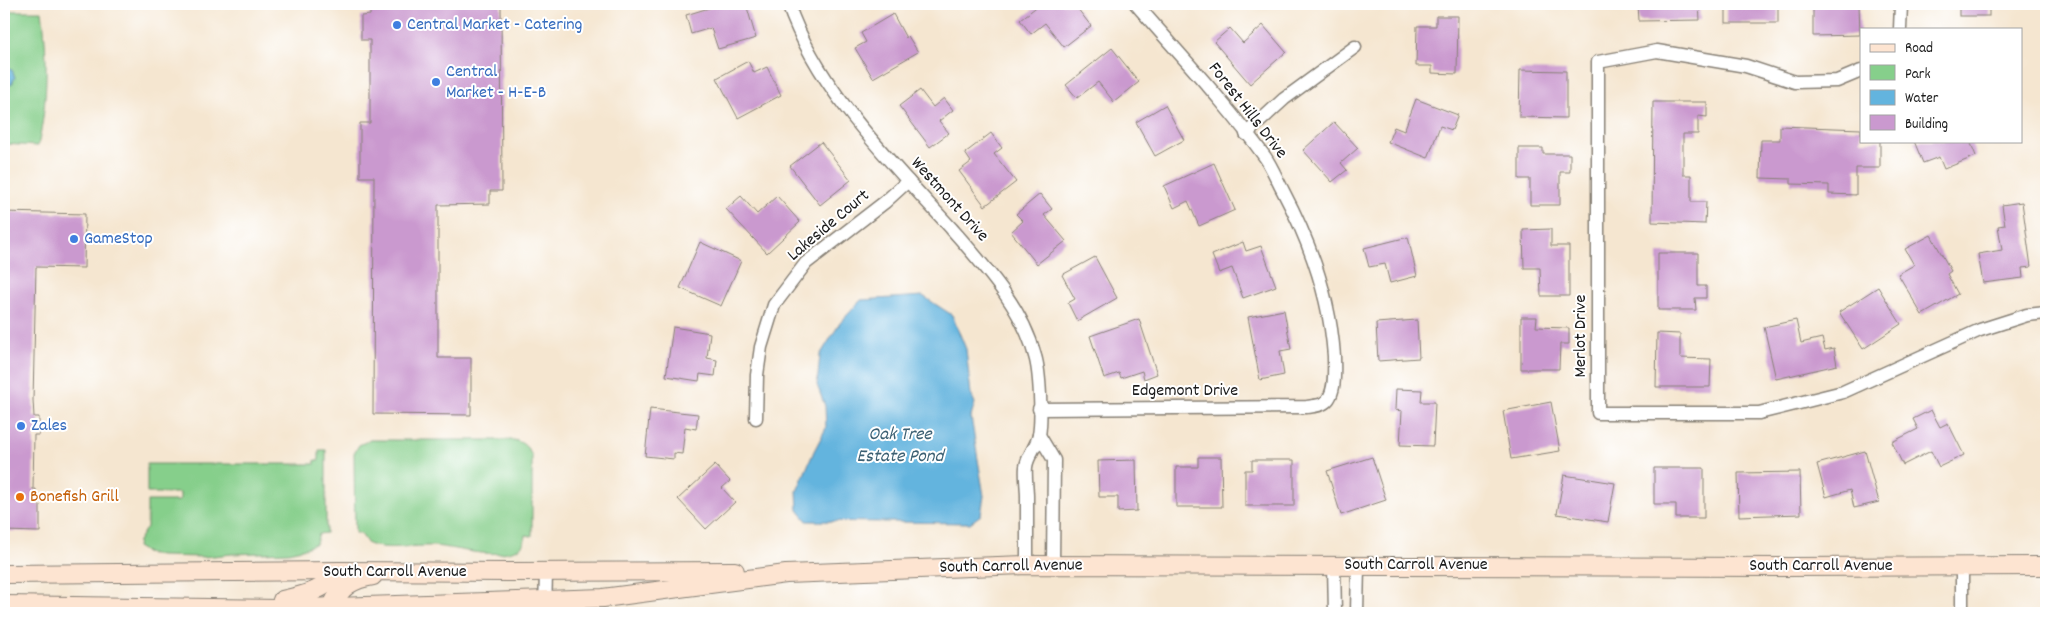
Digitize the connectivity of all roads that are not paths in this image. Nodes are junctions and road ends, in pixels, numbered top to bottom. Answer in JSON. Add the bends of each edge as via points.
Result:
{"nodes":[{"id":1,"x":788,"y":4,"type":"edge"},
{"id":2,"x":1136,"y":4,"type":"edge"},
{"id":3,"x":1901,"y":4,"type":"edge"},
{"id":4,"x":1900,"y":28,"type":"edge"},
{"id":5,"x":1355,"y":47,"type":"dead end"},
{"id":6,"x":1860,"y":72,"type":"edge"},
{"id":7,"x":1246,"y":134,"type":"junction"},
{"id":8,"x":908,"y":181,"type":"junction"},
{"id":9,"x":2046,"y":314,"type":"edge"},
{"id":10,"x":1329,"y":399,"type":"joint"},
{"id":11,"x":1039,"y":409,"type":"junction"},
{"id":12,"x":756,"y":418,"type":"dead end"},
{"id":13,"x":1039,"y":435,"type":"junction"},
{"id":14,"x":1027,"y":565,"type":"junction"},
{"id":15,"x":1054,"y":565,"type":"junction"},
{"id":16,"x":1334,"y":565,"type":"junction"},
{"id":17,"x":1358,"y":565,"type":"junction"},
{"id":18,"x":1962,"y":566,"type":"junction"},
{"id":19,"x":2046,"y":566,"type":"edge"},
{"id":20,"x":340,"y":571,"type":"junction"},
{"id":21,"x":426,"y":572,"type":"junction"},
{"id":22,"x":546,"y":572,"type":"junction"},
{"id":23,"x":4,"y":574,"type":"edge"},
{"id":24,"x":786,"y":574,"type":"junction"},
{"id":25,"x":4,"y":606,"type":"edge"},
{"id":26,"x":332,"y":606,"type":"junction"},
{"id":27,"x":545,"y":606,"type":"edge"},
{"id":28,"x":246,"y":608,"type":"junction"},
{"id":29,"x":1335,"y":613,"type":"edge"},
{"id":30,"x":1357,"y":613,"type":"edge"},
{"id":31,"x":1962,"y":613,"type":"edge"}],
"edges":[{"from":1,"to":8,"type":"street","name":"Westmont Drive","via":[[812,58],[836,96]]},
{"from":2,"to":7,"type":"street","name":"Forest Hills Drive"},
{"from":3,"to":4,"type":"street"},
{"from":5,"to":7,"type":"street","via":[[1284,99]]},
{"from":6,"to":9,"type":"street","name":"Merlot Drive","via":[[1837,81],[1796,82],[1746,66],[1657,51],[1598,62],[1598,413],[1759,413],[1843,392],[1980,330],[2027,315]]},
{"from":7,"to":10,"type":"street","name":"Forest Hills Drive","via":[[1266,159],[1301,225],[1323,289],[1335,371]]},
{"from":8,"to":11,"type":"street","name":"Westmont Drive","via":[[988,270],[1026,330],[1036,357]]},
{"from":8,"to":12,"type":"street","name":"Lakeside Court","via":[[806,263],[774,305],[761,347]]},
{"from":10,"to":11,"type":"street","name":"Edgemont Drive","via":[[1323,404],[1307,407]]},
{"from":11,"to":13,"type":"street","name":"Westmont Drive"},
{"from":13,"to":14,"type":"street","name":"Westmont Drive","via":[[1026,465]]},
{"from":13,"to":15,"type":"street","via":[[1054,460]]},
{"from":14,"to":15,"type":"main road","name":"South Carroll Avenue"},
{"from":14,"to":24,"type":"main road","name":"South Carroll Avenue"},
{"from":15,"to":16,"type":"main road","name":"South Carroll Avenue"},
{"from":16,"to":17,"type":"main road","name":"South Carroll Avenue"},
{"from":16,"to":29,"type":"street"},
{"from":17,"to":18,"type":"main road","name":"South Carroll Avenue"},
{"from":17,"to":30,"type":"street"},
{"from":18,"to":19,"type":"main road","name":"South Carroll Avenue"},
{"from":18,"to":31,"type":"street"},
{"from":20,"to":21,"type":"main road","name":"South Carroll Avenue"},
{"from":20,"to":23,"type":"main road","name":"South Carroll Avenue"},
{"from":20,"to":28,"type":"main road","via":[[317,591]]},
{"from":21,"to":22,"type":"main road","name":"South Carroll Avenue"},
{"from":21,"to":26,"type":"main road","via":[[361,578],[347,584]]},
{"from":22,"to":24,"type":"main road","name":"South Carroll Avenue","via":[[733,571]]},
{"from":22,"to":27,"type":"street"},
{"from":24,"to":27,"type":"main road","name":"South Carroll Avenue"},
{"from":25,"to":28,"type":"main road","name":"South Carroll Avenue"},
{"from":26,"to":27,"type":"main road","name":"South Carroll Avenue"},
{"from":26,"to":28,"type":"main road","name":"South Carroll Avenue"}]}
